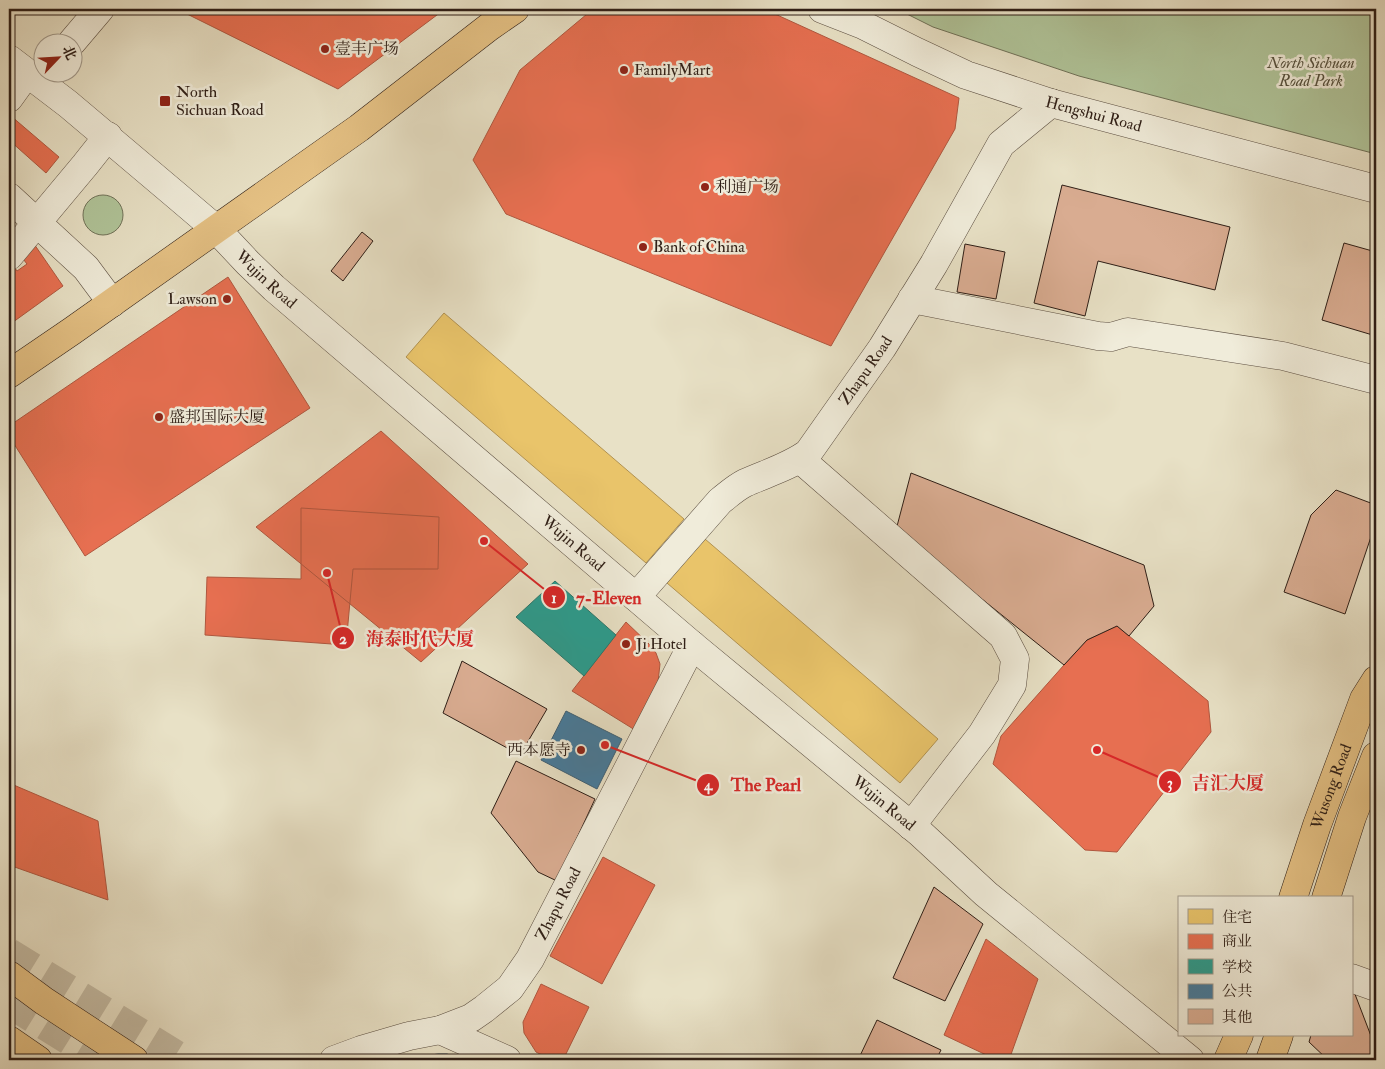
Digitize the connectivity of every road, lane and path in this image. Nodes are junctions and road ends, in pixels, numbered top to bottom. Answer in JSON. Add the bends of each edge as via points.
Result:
{"nodes":[{"id":1,"x":100,"y":9,"type":"edge"},
{"id":2,"x":515,"y":9,"type":"edge"},
{"id":3,"x":822,"y":9,"type":"edge"},
{"id":4,"x":80,"y":32,"type":"edge"},
{"id":5,"x":30,"y":72,"type":"edge"},
{"id":6,"x":9,"y":98,"type":"edge"},
{"id":7,"x":1051,"y":103,"type":"junction"},
{"id":8,"x":108,"y":136,"type":"junction"},
{"id":9,"x":1376,"y":189,"type":"edge"},
{"id":10,"x":9,"y":197,"type":"edge"},
{"id":11,"x":37,"y":221,"type":"junction"},
{"id":12,"x":216,"y":230,"type":"junction"},
{"id":13,"x":9,"y":256,"type":"edge"},
{"id":14,"x":912,"y":299,"type":"junction"},
{"id":15,"x":112,"y":303,"type":"junction"},
{"id":16,"x":9,"y":374,"type":"edge"},
{"id":17,"x":1376,"y":380,"type":"edge"},
{"id":18,"x":800,"y":459,"type":"junction"},
{"id":19,"x":636,"y":597,"type":"junction"},
{"id":20,"x":692,"y":645,"type":"junction"},
{"id":21,"x":1376,"y":680,"type":"edge"},
{"id":22,"x":1376,"y":756,"type":"edge"},
{"id":23,"x":911,"y":826,"type":"junction"},
{"id":24,"x":1294,"y":896,"type":"edge"},
{"id":25,"x":1327,"y":896,"type":"edge"},
{"id":26,"x":9,"y":975,"type":"edge"},
{"id":27,"x":1352,"y":978,"type":"edge"},
{"id":28,"x":1376,"y":987,"type":"edge"},
{"id":29,"x":440,"y":1030,"type":"junction"},
{"id":30,"x":1240,"y":1036,"type":"edge"},
{"id":31,"x":1279,"y":1036,"type":"edge"},
{"id":32,"x":9,"y":1040,"type":"edge"},
{"id":33,"x":36,"y":1060,"type":"edge"},
{"id":34,"x":134,"y":1060,"type":"edge"},
{"id":35,"x":334,"y":1060,"type":"edge"},
{"id":36,"x":507,"y":1060,"type":"edge"},
{"id":37,"x":1190,"y":1060,"type":"edge"},
{"id":38,"x":1228,"y":1060,"type":"edge"},
{"id":39,"x":1270,"y":1060,"type":"edge"}],
"edges":[{"from":1,"to":4,"type":"street"},
{"from":2,"to":12,"type":"main road"},
{"from":3,"to":7,"type":"street","name":"Hengshui Road","via":[[958,71]]},
{"from":5,"to":6,"type":"street"},
{"from":5,"to":8,"type":"street","name":"Wujin Road"},
{"from":7,"to":9,"type":"street","name":"Hengshui Road"},
{"from":7,"to":14,"type":"street","name":"Zhapu Road","via":[[1001,144]]},
{"from":8,"to":11,"type":"street"},
{"from":8,"to":12,"type":"street","name":"Wujin Road"},
{"from":10,"to":11,"type":"street"},
{"from":11,"to":13,"type":"street"},
{"from":11,"to":15,"type":"street","via":[[86,268]]},
{"from":12,"to":15,"type":"main road"},
{"from":12,"to":19,"type":"street","name":"Wujin Road","via":[[274,288]]},
{"from":14,"to":17,"type":"street","via":[[1098,336],[1111,337],[1128,332],[1257,350]]},
{"from":14,"to":18,"type":"street","name":"Zhapu Road","via":[[882,348],[808,453]]},
{"from":15,"to":16,"type":"main road"},
{"from":18,"to":19,"type":"street","name":"Zhapu Road","via":[[744,484],[720,501]]},
{"from":18,"to":23,"type":"street","via":[[1003,636],[1015,659],[1012,685],[982,734]]},
{"from":19,"to":20,"type":"street","name":"Wujin Road"},
{"from":20,"to":23,"type":"street","name":"Wujin Road"},
{"from":20,"to":29,"type":"street","name":"Zhapu Road","via":[[530,960],[504,993],[484,1009]]},
{"from":21,"to":24,"type":"main road","name":"Wusong Road","via":[[1364,699]]},
{"from":22,"to":25,"type":"main road","name":"Wusong Road"},
{"from":23,"to":37,"type":"street","name":"Wujin Road","via":[[986,894]]},
{"from":26,"to":34,"type":"main road"},
{"from":27,"to":28,"type":"street"},
{"from":29,"to":35,"type":"street","name":"Zhapu Road","via":[[380,1044]]},
{"from":29,"to":36,"type":"street"},
{"from":30,"to":38,"type":"main road"},
{"from":31,"to":39,"type":"main road"},
{"from":32,"to":33,"type":"main road"}]}
